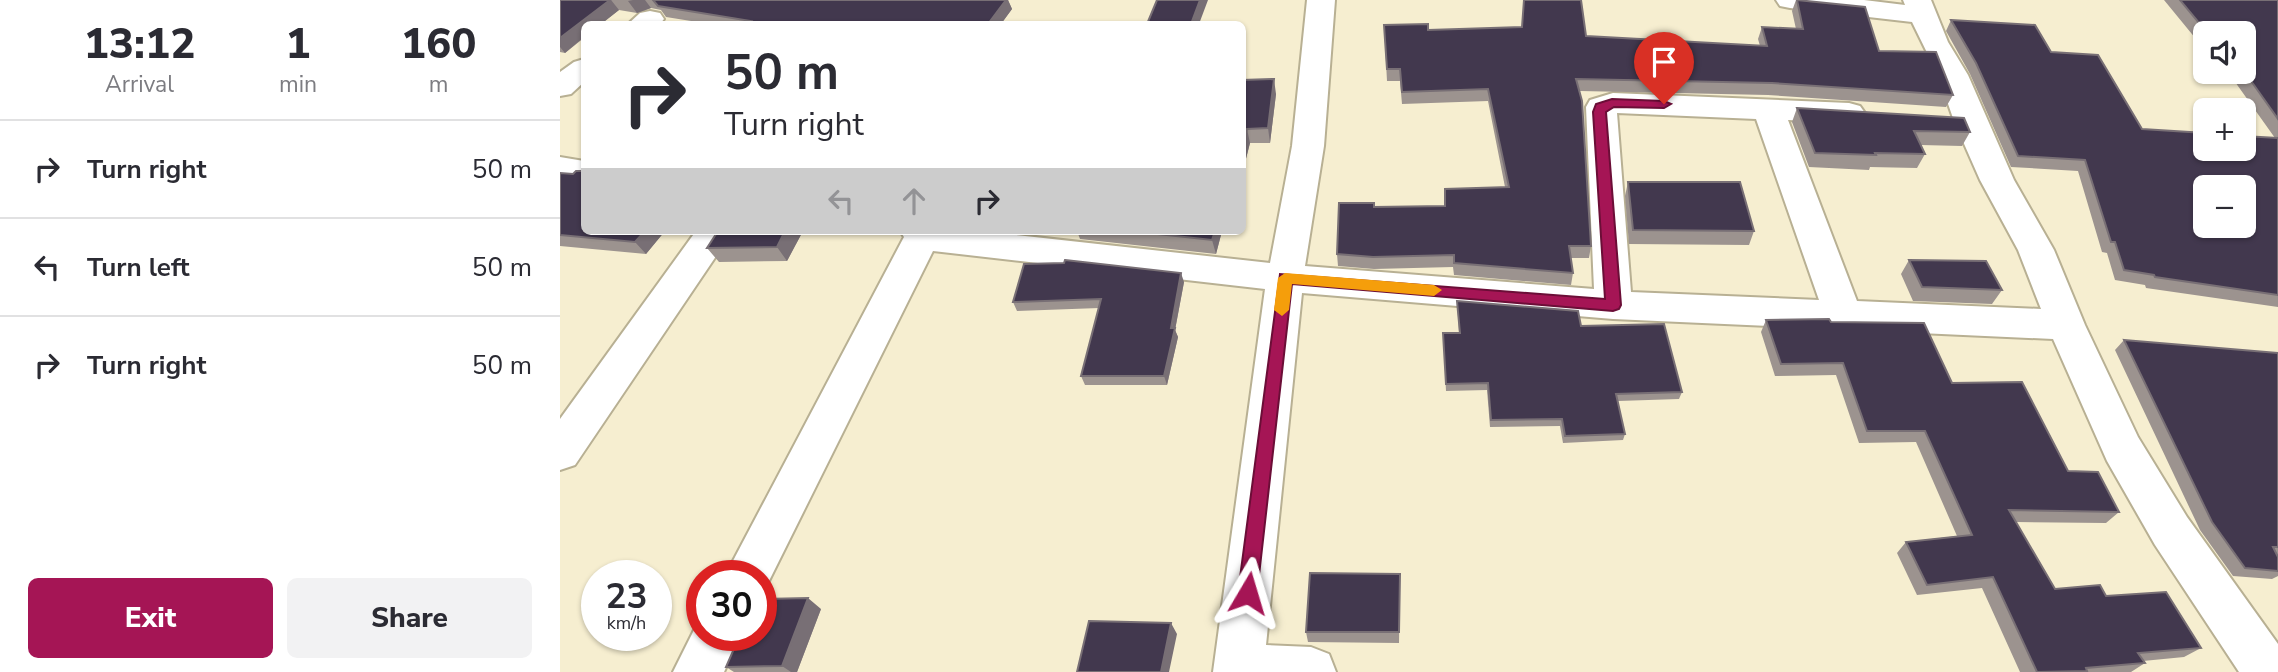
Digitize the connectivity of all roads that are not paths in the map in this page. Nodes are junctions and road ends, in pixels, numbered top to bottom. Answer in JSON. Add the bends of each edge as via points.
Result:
{"nodes":[{"id":1,"x":1321,"y":0,"type":"edge"},
{"id":2,"x":1790,"y":0,"type":"edge"},
{"id":3,"x":1921,"y":7,"type":"edge"},
{"id":4,"x":581,"y":70,"type":"edge"},
{"id":5,"x":560,"y":87,"type":"edge"},
{"id":6,"x":1768,"y":108,"type":"junction"},
{"id":7,"x":1875,"y":115,"type":"edge"},
{"id":8,"x":560,"y":167,"type":"edge"},
{"id":9,"x":581,"y":171,"type":"edge"},
{"id":10,"x":712,"y":235,"type":"edge"},
{"id":11,"x":919,"y":235,"type":"edge"},
{"id":12,"x":928,"y":235,"type":"edge"},
{"id":13,"x":1285,"y":278,"type":"junction"},
{"id":14,"x":1613,"y":305,"type":"junction"},
{"id":15,"x":1844,"y":316,"type":"junction"},
{"id":16,"x":2066,"y":325,"type":"junction"},
{"id":17,"x":560,"y":452,"type":"edge"},
{"id":18,"x":756,"y":560,"type":"edge"},
{"id":19,"x":709,"y":651,"type":"edge"},
{"id":20,"x":2278,"y":669,"type":"edge"},
{"id":21,"x":1238,"y":670,"type":"edge"},
{"id":22,"x":698,"y":672,"type":"edge"},
{"id":23,"x":1311,"y":672,"type":"edge"},
{"id":24,"x":2270,"y":672,"type":"edge"}],
"edges":[{"from":1,"to":13,"type":"street","via":[[1308,146]]},
{"from":2,"to":3,"type":"street"},
{"from":3,"to":16,"type":"street","via":[[1953,75],[1956,120],[2036,250]]},
{"from":4,"to":5,"type":"street"},
{"from":6,"to":7,"type":"street"},
{"from":6,"to":14,"type":"street","via":[[1612,103],[1601,107]]},
{"from":6,"to":15,"type":"street"},
{"from":8,"to":9,"type":"street"},
{"from":10,"to":17,"type":"street"},
{"from":11,"to":18,"type":"street"},
{"from":12,"to":13,"type":"street"},
{"from":13,"to":14,"type":"street"},
{"from":13,"to":21,"type":"street"},
{"from":14,"to":15,"type":"street"},
{"from":15,"to":16,"type":"street"},
{"from":16,"to":24,"type":"street","via":[[2122,449],[2171,531]]},
{"from":19,"to":22,"type":"street"},
{"from":20,"to":24,"type":"street"},
{"from":21,"to":23,"type":"street"}]}
